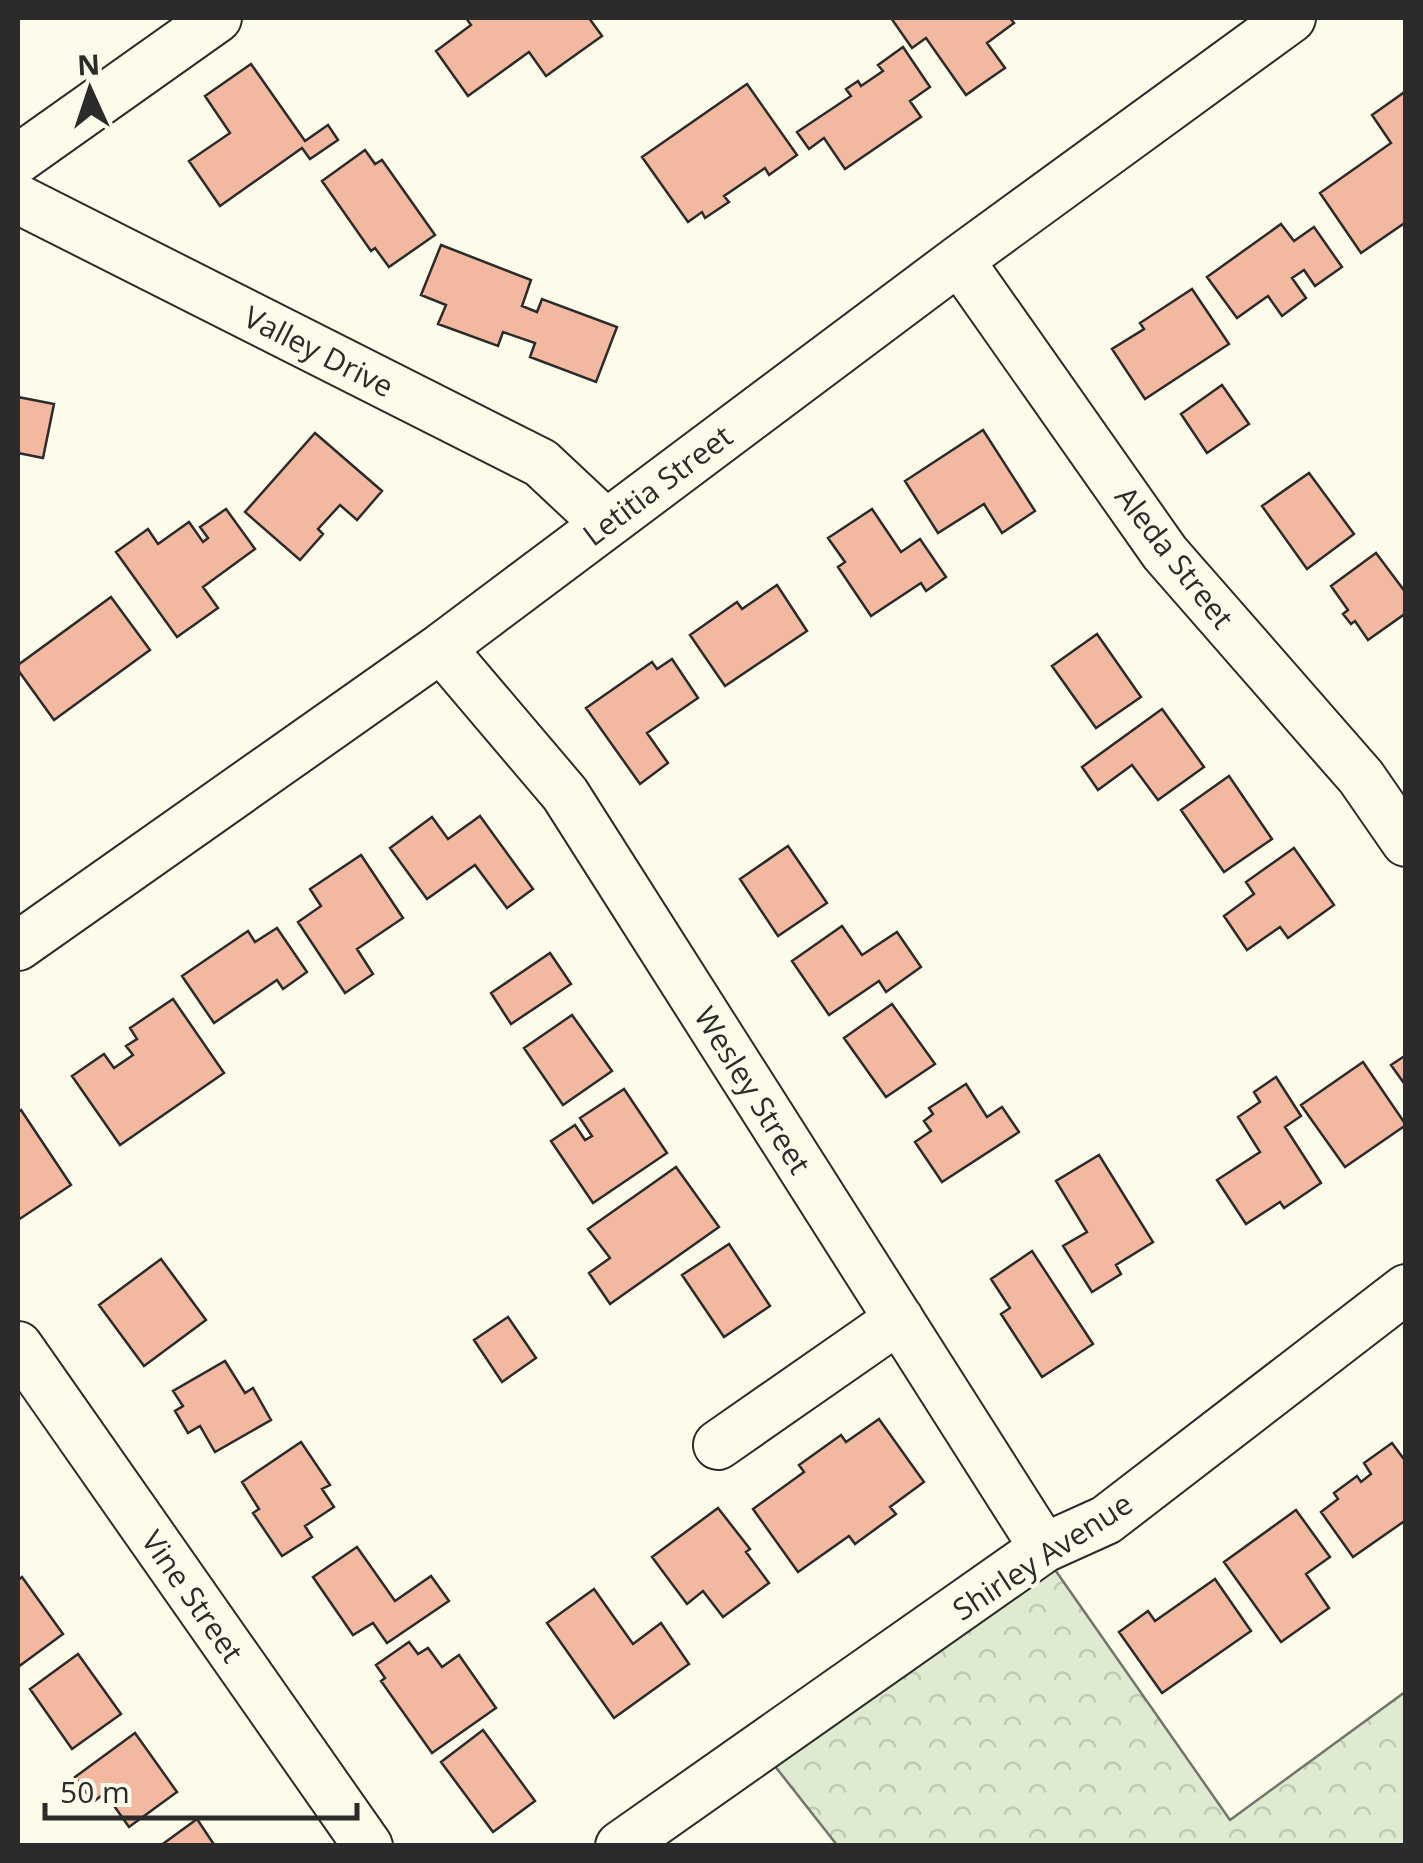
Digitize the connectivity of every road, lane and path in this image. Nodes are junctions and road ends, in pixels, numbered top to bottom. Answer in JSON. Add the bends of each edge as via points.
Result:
{"nodes":[{"id":1,"x":217,"y":18,"type":"edge"},
{"id":2,"x":1292,"y":18,"type":"edge"},
{"id":3,"x":18,"y":159,"type":"edge"},
{"id":4,"x":18,"y":199,"type":"edge"},
{"id":5,"x":959,"y":260,"type":"junction"},
{"id":6,"x":606,"y":524,"type":"junction"},
{"id":7,"x":441,"y":648,"type":"junction"},
{"id":8,"x":1406,"y":842,"type":"edge"},
{"id":9,"x":18,"y":946,"type":"edge"},
{"id":10,"x":1406,"y":1288,"type":"edge"},
{"id":11,"x":899,"y":1319,"type":"junction"},
{"id":12,"x":18,"y":1346,"type":"edge"},
{"id":13,"x":718,"y":1445,"type":"dead end"},
{"id":14,"x":1044,"y":1548,"type":"junction"},
{"id":15,"x":368,"y":1846,"type":"edge"},
{"id":16,"x":620,"y":1846,"type":"edge"}],
"edges":[{"from":1,"to":3,"type":"street"},
{"from":2,"to":5,"type":"street","name":"Letitia Street"},
{"from":4,"to":6,"type":"street","name":"Valley Drive","via":[[541,463]]},
{"from":5,"to":6,"type":"street","name":"Letitia Street"},
{"from":5,"to":8,"type":"street","name":"Aleda Street","via":[[1164,552],[1361,777]]},
{"from":6,"to":7,"type":"street","name":"Letitia Street"},
{"from":7,"to":9,"type":"street","name":"Letitia Street"},
{"from":7,"to":11,"type":"street","name":"Wesley Street","via":[[565,794]]},
{"from":10,"to":14,"type":"street","name":"Shirley Avenue","via":[[1106,1520]]},
{"from":11,"to":13,"type":"street"},
{"from":11,"to":14,"type":"street","name":"Wesley Street"},
{"from":12,"to":15,"type":"street","name":"Vine Street"},
{"from":14,"to":16,"type":"street","name":"Shirley Avenue"}]}
